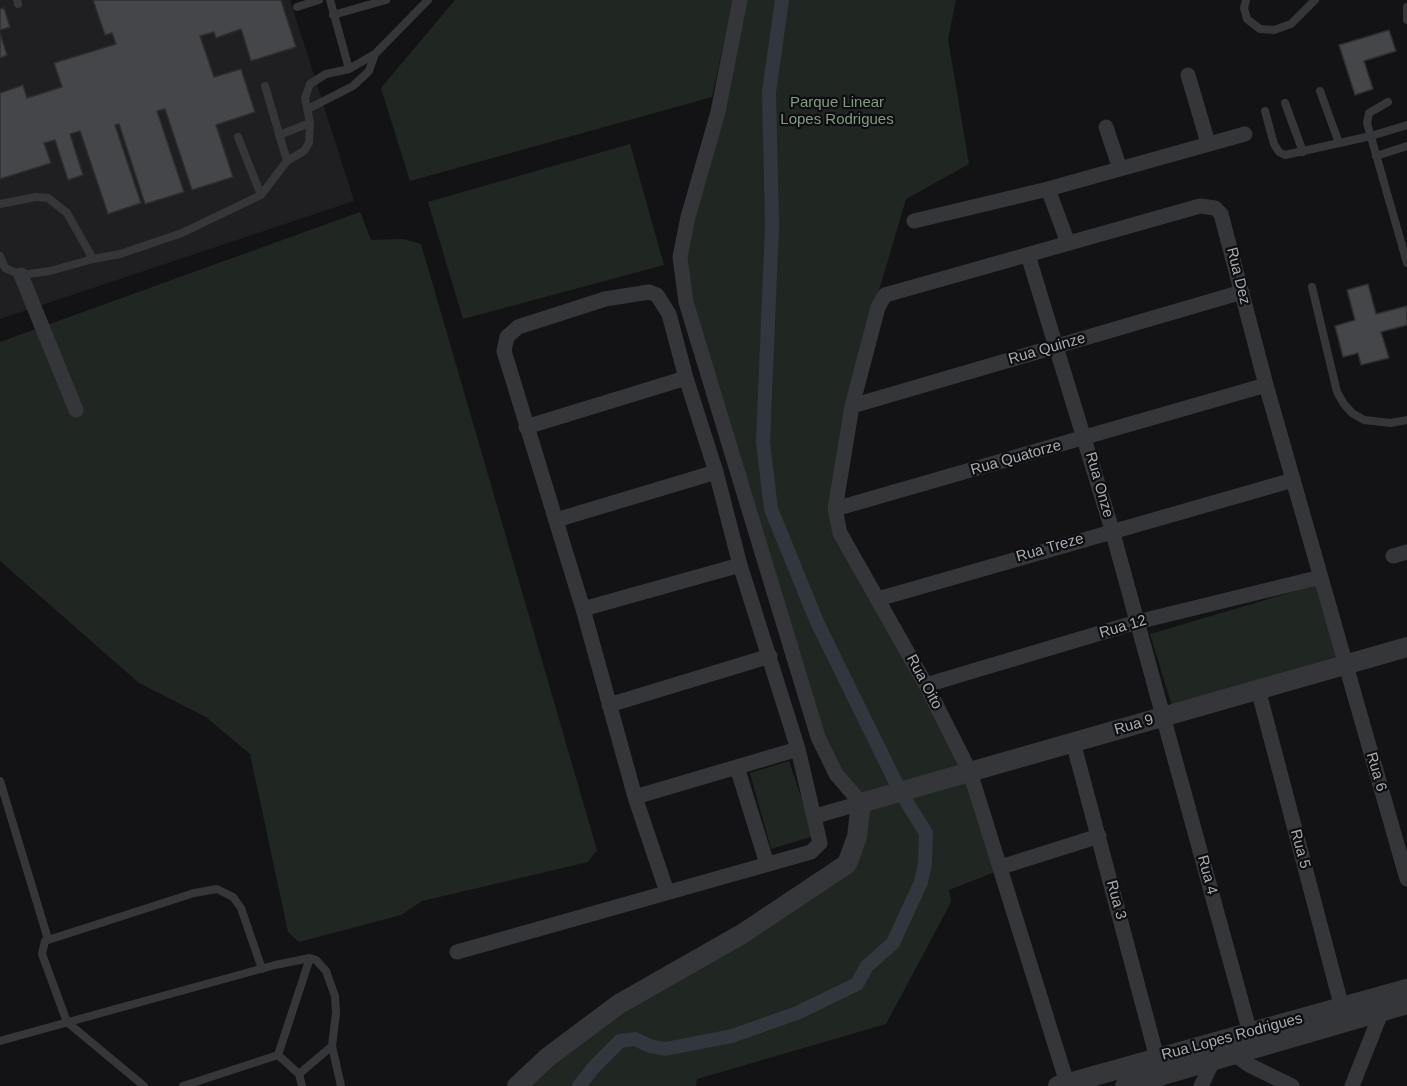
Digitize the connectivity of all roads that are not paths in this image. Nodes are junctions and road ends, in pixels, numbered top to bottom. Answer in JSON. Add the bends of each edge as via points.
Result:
{"nodes":[{"id":1,"x":319,"y":0,"type":"edge"},
{"id":2,"x":330,"y":0,"type":"edge"},
{"id":3,"x":386,"y":0,"type":"edge"},
{"id":4,"x":428,"y":0,"type":"edge"},
{"id":5,"x":740,"y":0,"type":"edge"},
{"id":6,"x":1246,"y":0,"type":"edge"},
{"id":7,"x":1315,"y":0,"type":"edge"},
{"id":8,"x":297,"y":7,"type":"dead end"},
{"id":9,"x":1407,"y":7,"type":"edge"},
{"id":10,"x":333,"y":15,"type":"junction"},
{"id":11,"x":1407,"y":20,"type":"edge"},
{"id":12,"x":375,"y":54,"type":"junction"},
{"id":13,"x":349,"y":69,"type":"junction"},
{"id":14,"x":1188,"y":75,"type":"dead end"},
{"id":15,"x":265,"y":86,"type":"dead end"},
{"id":16,"x":1320,"y":92,"type":"dead end"},
{"id":17,"x":1388,"y":102,"type":"dead end"},
{"id":18,"x":1285,"y":103,"type":"dead end"},
{"id":19,"x":308,"y":109,"type":"junction"},
{"id":20,"x":1266,"y":111,"type":"dead end"},
{"id":21,"x":310,"y":123,"type":"junction"},
{"id":22,"x":1407,"y":125,"type":"edge"},
{"id":23,"x":1106,"y":127,"type":"dead end"},
{"id":24,"x":1245,"y":134,"type":"dead end"},
{"id":25,"x":279,"y":135,"type":"junction"},
{"id":26,"x":1371,"y":136,"type":"junction"},
{"id":27,"x":238,"y":137,"type":"dead end"},
{"id":28,"x":1208,"y":143,"type":"junction"},
{"id":29,"x":1339,"y":143,"type":"junction"},
{"id":30,"x":1407,"y":146,"type":"edge"},
{"id":31,"x":1303,"y":152,"type":"junction"},
{"id":32,"x":1376,"y":156,"type":"junction"},
{"id":33,"x":287,"y":161,"type":"junction"},
{"id":34,"x":1120,"y":168,"type":"junction"},
{"id":35,"x":1048,"y":189,"type":"junction"},
{"id":36,"x":261,"y":195,"type":"junction"},
{"id":37,"x":0,"y":204,"type":"edge"},
{"id":38,"x":914,"y":221,"type":"dead end"},
{"id":39,"x":1068,"y":243,"type":"junction"},
{"id":40,"x":1028,"y":255,"type":"junction"},
{"id":41,"x":0,"y":256,"type":"edge"},
{"id":42,"x":93,"y":259,"type":"junction"},
{"id":43,"x":1407,"y":263,"type":"edge"},
{"id":44,"x":21,"y":275,"type":"junction"},
{"id":45,"x":1312,"y":287,"type":"dead end"},
{"id":46,"x":896,"y":291,"type":"joint"},
{"id":47,"x":1242,"y":292,"type":"junction"},
{"id":48,"x":1055,"y":346,"type":"junction"},
{"id":49,"x":686,"y":378,"type":"junction"},
{"id":50,"x":1266,"y":385,"type":"junction"},
{"id":51,"x":852,"y":406,"type":"junction"},
{"id":52,"x":76,"y":410,"type":"dead end"},
{"id":53,"x":1407,"y":420,"type":"edge"},
{"id":54,"x":526,"y":427,"type":"junction"},
{"id":55,"x":1085,"y":439,"type":"junction"},
{"id":56,"x":716,"y":472,"type":"junction"},
{"id":57,"x":1293,"y":480,"type":"junction"},
{"id":58,"x":835,"y":509,"type":"junction"},
{"id":59,"x":556,"y":520,"type":"junction"},
{"id":60,"x":1112,"y":530,"type":"junction"},
{"id":61,"x":740,"y":565,"type":"junction"},
{"id":62,"x":1321,"y":577,"type":"junction"},
{"id":63,"x":878,"y":598,"type":"junction"},
{"id":64,"x":583,"y":609,"type":"junction"},
{"id":65,"x":1137,"y":622,"type":"junction"},
{"id":66,"x":1407,"y":647,"type":"edge"},
{"id":67,"x":771,"y":656,"type":"junction"},
{"id":68,"x":1345,"y":665,"type":"junction"},
{"id":69,"x":926,"y":685,"type":"junction"},
{"id":70,"x":1258,"y":689,"type":"junction"},
{"id":71,"x":609,"y":705,"type":"junction"},
{"id":72,"x":1163,"y":716,"type":"junction"},
{"id":73,"x":1073,"y":742,"type":"junction"},
{"id":74,"x":798,"y":749,"type":"junction"},
{"id":75,"x":737,"y":767,"type":"junction"},
{"id":76,"x":970,"y":772,"type":"junction"},
{"id":77,"x":0,"y":782,"type":"edge"},
{"id":78,"x":635,"y":797,"type":"junction"},
{"id":79,"x":861,"y":803,"type":"junction"},
{"id":80,"x":816,"y":816,"type":"junction"},
{"id":81,"x":1099,"y":836,"type":"junction"},
{"id":82,"x":767,"y":864,"type":"junction"},
{"id":83,"x":1001,"y":867,"type":"junction"},
{"id":84,"x":1407,"y":879,"type":"edge"},
{"id":85,"x":667,"y":892,"type":"junction"},
{"id":86,"x":48,"y":939,"type":"junction"},
{"id":87,"x":457,"y":952,"type":"dead end"},
{"id":88,"x":310,"y":958,"type":"junction"},
{"id":89,"x":262,"y":969,"type":"junction"},
{"id":90,"x":1407,"y":989,"type":"edge"},
{"id":91,"x":1407,"y":1004,"type":"edge"},
{"id":92,"x":1378,"y":1006,"type":"junction"},
{"id":93,"x":1342,"y":1008,"type":"junction"},
{"id":94,"x":67,"y":1022,"type":"junction"},
{"id":95,"x":1250,"y":1033,"type":"junction"},
{"id":96,"x":0,"y":1041,"type":"edge"},
{"id":97,"x":332,"y":1046,"type":"junction"},
{"id":98,"x":278,"y":1055,"type":"junction"},
{"id":99,"x":1235,"y":1055,"type":"junction"},
{"id":100,"x":1157,"y":1058,"type":"junction"},
{"id":101,"x":1213,"y":1061,"type":"junction"},
{"id":102,"x":299,"y":1074,"type":"junction"},
{"id":103,"x":1132,"y":1078,"type":"edge"},
{"id":104,"x":1063,"y":1085,"type":"edge"},
{"id":105,"x":144,"y":1086,"type":"edge"},
{"id":106,"x":183,"y":1086,"type":"edge"},
{"id":107,"x":302,"y":1086,"type":"edge"},
{"id":108,"x":340,"y":1086,"type":"edge"},
{"id":109,"x":517,"y":1086,"type":"edge"},
{"id":110,"x":1201,"y":1086,"type":"edge"},
{"id":111,"x":1292,"y":1086,"type":"edge"},
{"id":112,"x":1352,"y":1086,"type":"edge"}],
"edges":[{"from":1,"to":8,"type":"lane"},
{"from":2,"to":10,"type":"lane"},
{"from":3,"to":10,"type":"lane"},
{"from":4,"to":12,"type":"lane"},
{"from":5,"to":79,"type":"street","via":[[718,112],[680,257],[686,302],[818,737],[836,774]]},
{"from":6,"to":7,"type":"lane","via":[[1247,19],[1260,29],[1274,30],[1291,24]]},
{"from":9,"to":11,"type":"lane"},
{"from":10,"to":13,"type":"lane"},
{"from":12,"to":13,"type":"lane"},
{"from":12,"to":19,"type":"lane","via":[[369,71],[353,86]]},
{"from":13,"to":19,"type":"lane","via":[[326,74],[310,84],[305,98]]},
{"from":14,"to":28,"type":"street"},
{"from":15,"to":25,"type":"lane"},
{"from":16,"to":29,"type":"lane"},
{"from":17,"to":26,"type":"lane","via":[[1369,113]]},
{"from":18,"to":31,"type":"lane"},
{"from":19,"to":21,"type":"lane"},
{"from":20,"to":31,"type":"lane","via":[[1279,152]]},
{"from":21,"to":25,"type":"lane"},
{"from":21,"to":33,"type":"lane","via":[[309,143],[304,151]]},
{"from":22,"to":26,"type":"lane"},
{"from":23,"to":34,"type":"street"},
{"from":24,"to":28,"type":"street"},
{"from":25,"to":33,"type":"lane"},
{"from":26,"to":29,"type":"lane"},
{"from":26,"to":32,"type":"lane"},
{"from":27,"to":36,"type":"lane"},
{"from":28,"to":34,"type":"street"},
{"from":29,"to":31,"type":"lane"},
{"from":30,"to":32,"type":"lane"},
{"from":32,"to":43,"type":"lane"},
{"from":33,"to":36,"type":"lane"},
{"from":34,"to":35,"type":"street"},
{"from":35,"to":38,"type":"street"},
{"from":35,"to":39,"type":"street"},
{"from":36,"to":42,"type":"lane","via":[[182,233]]},
{"from":37,"to":42,"type":"lane","via":[[48,198],[67,213]]},
{"from":39,"to":40,"type":"street","name":"Rua Dez"},
{"from":39,"to":47,"type":"street","name":"Rua Dez","via":[[1200,206],[1215,208],[1227,229]]},
{"from":40,"to":46,"type":"street","name":"Rua Dez"},
{"from":40,"to":48,"type":"street","name":"Rua Onze"},
{"from":41,"to":44,"type":"lane","via":[[5,268]]},
{"from":42,"to":44,"type":"lane","via":[[50,272]]},
{"from":44,"to":52,"type":"street"},
{"from":45,"to":53,"type":"lane","via":[[1337,392],[1344,404],[1352,413],[1378,423]]},
{"from":46,"to":51,"type":"street","name":"Rua Oito","via":[[885,295],[878,307]]},
{"from":47,"to":48,"type":"street","name":"Rua Quinze"},
{"from":47,"to":50,"type":"street","name":"Rua Dez"},
{"from":48,"to":51,"type":"street","name":"Rua Quinze"},
{"from":48,"to":55,"type":"street","name":"Rua Onze"},
{"from":49,"to":54,"type":"street"},
{"from":49,"to":54,"type":"street","via":[[669,314],[657,295],[650,292],[605,299],[518,327],[507,337],[506,359]]},
{"from":49,"to":56,"type":"street"},
{"from":50,"to":55,"type":"street","name":"Rua Quatorze"},
{"from":50,"to":57,"type":"street","name":"Rua Dez"},
{"from":51,"to":58,"type":"street","name":"Rua Oito"},
{"from":54,"to":59,"type":"street"},
{"from":55,"to":58,"type":"street","name":"Rua Quatorze"},
{"from":55,"to":60,"type":"street","name":"Rua Onze"},
{"from":56,"to":59,"type":"street"},
{"from":56,"to":61,"type":"street"},
{"from":57,"to":60,"type":"street","name":"Rua Treze"},
{"from":57,"to":62,"type":"street","name":"Rua Dez"},
{"from":58,"to":63,"type":"street","name":"Rua Oito","via":[[840,533]]},
{"from":59,"to":64,"type":"street"},
{"from":60,"to":63,"type":"street","name":"Rua Treze"},
{"from":60,"to":65,"type":"street","name":"Rua Onze"},
{"from":61,"to":64,"type":"street"},
{"from":61,"to":67,"type":"street"},
{"from":62,"to":65,"type":"street","name":"Rua 12"},
{"from":62,"to":68,"type":"street","name":"Rua Dez"},
{"from":63,"to":69,"type":"street","name":"Rua Oito"},
{"from":64,"to":71,"type":"street"},
{"from":65,"to":69,"type":"street","name":"Rua 12"},
{"from":65,"to":72,"type":"street","name":"Rua Onze"},
{"from":66,"to":68,"type":"street","name":"Rua 9"},
{"from":67,"to":71,"type":"street"},
{"from":67,"to":74,"type":"street"},
{"from":68,"to":70,"type":"street","name":"Rua 9"},
{"from":68,"to":84,"type":"street","name":"Rua 6"},
{"from":69,"to":76,"type":"street","name":"Rua Oito"},
{"from":70,"to":72,"type":"street","name":"Rua 9"},
{"from":70,"to":93,"type":"street","name":"Rua 5"},
{"from":71,"to":78,"type":"street"},
{"from":72,"to":73,"type":"street","name":"Rua 9"},
{"from":72,"to":95,"type":"street","name":"Rua 4"},
{"from":73,"to":76,"type":"street","name":"Rua 9"},
{"from":73,"to":81,"type":"street","name":"Rua 3"},
{"from":74,"to":75,"type":"street"},
{"from":74,"to":80,"type":"street"},
{"from":75,"to":78,"type":"street"},
{"from":75,"to":82,"type":"street"},
{"from":76,"to":79,"type":"street","name":"Rua 9"},
{"from":76,"to":83,"type":"street","name":"Rua Oito"},
{"from":77,"to":86,"type":"lane"},
{"from":78,"to":85,"type":"street"},
{"from":79,"to":80,"type":"street"},
{"from":79,"to":109,"type":"street","via":[[857,837],[847,864],[742,934],[619,1004],[555,1051]]},
{"from":80,"to":82,"type":"street","via":[[820,843],[816,849]]},
{"from":81,"to":83,"type":"street"},
{"from":81,"to":100,"type":"street","name":"Rua 3"},
{"from":82,"to":85,"type":"street"},
{"from":83,"to":104,"type":"street","name":"Rua Oito"},
{"from":85,"to":87,"type":"street"},
{"from":86,"to":89,"type":"lane","via":[[217,889],[233,897],[241,908]]},
{"from":86,"to":94,"type":"lane","via":[[42,954]]},
{"from":88,"to":89,"type":"lane"},
{"from":88,"to":97,"type":"lane","via":[[326,970],[334,996]]},
{"from":88,"to":98,"type":"lane"},
{"from":89,"to":94,"type":"lane"},
{"from":90,"to":92,"type":"street","name":"Rua Lopes Rodrigues"},
{"from":91,"to":92,"type":"street","name":"Rua Lopes Rodrigues"},
{"from":92,"to":93,"type":"street","name":"Rua Lopes Rodrigues"},
{"from":92,"to":99,"type":"street","name":"Rua Lopes Rodrigues"},
{"from":92,"to":112,"type":"street"},
{"from":93,"to":95,"type":"street","name":"Rua Lopes Rodrigues"},
{"from":94,"to":96,"type":"lane"},
{"from":94,"to":105,"type":"lane"},
{"from":95,"to":100,"type":"street","name":"Rua Lopes Rodrigues"},
{"from":97,"to":102,"type":"lane"},
{"from":97,"to":108,"type":"lane"},
{"from":98,"to":102,"type":"lane"},
{"from":98,"to":106,"type":"lane"},
{"from":99,"to":101,"type":"street","name":"Rua Lopes Rodrigues"},
{"from":99,"to":111,"type":"street"},
{"from":100,"to":103,"type":"street","name":"Rua Lopes Rodrigues"},
{"from":101,"to":103,"type":"street","name":"Rua Lopes Rodrigues"},
{"from":101,"to":110,"type":"street"},
{"from":102,"to":107,"type":"lane"},
{"from":103,"to":104,"type":"street","name":"Rua Lopes Rodrigues"}]}
